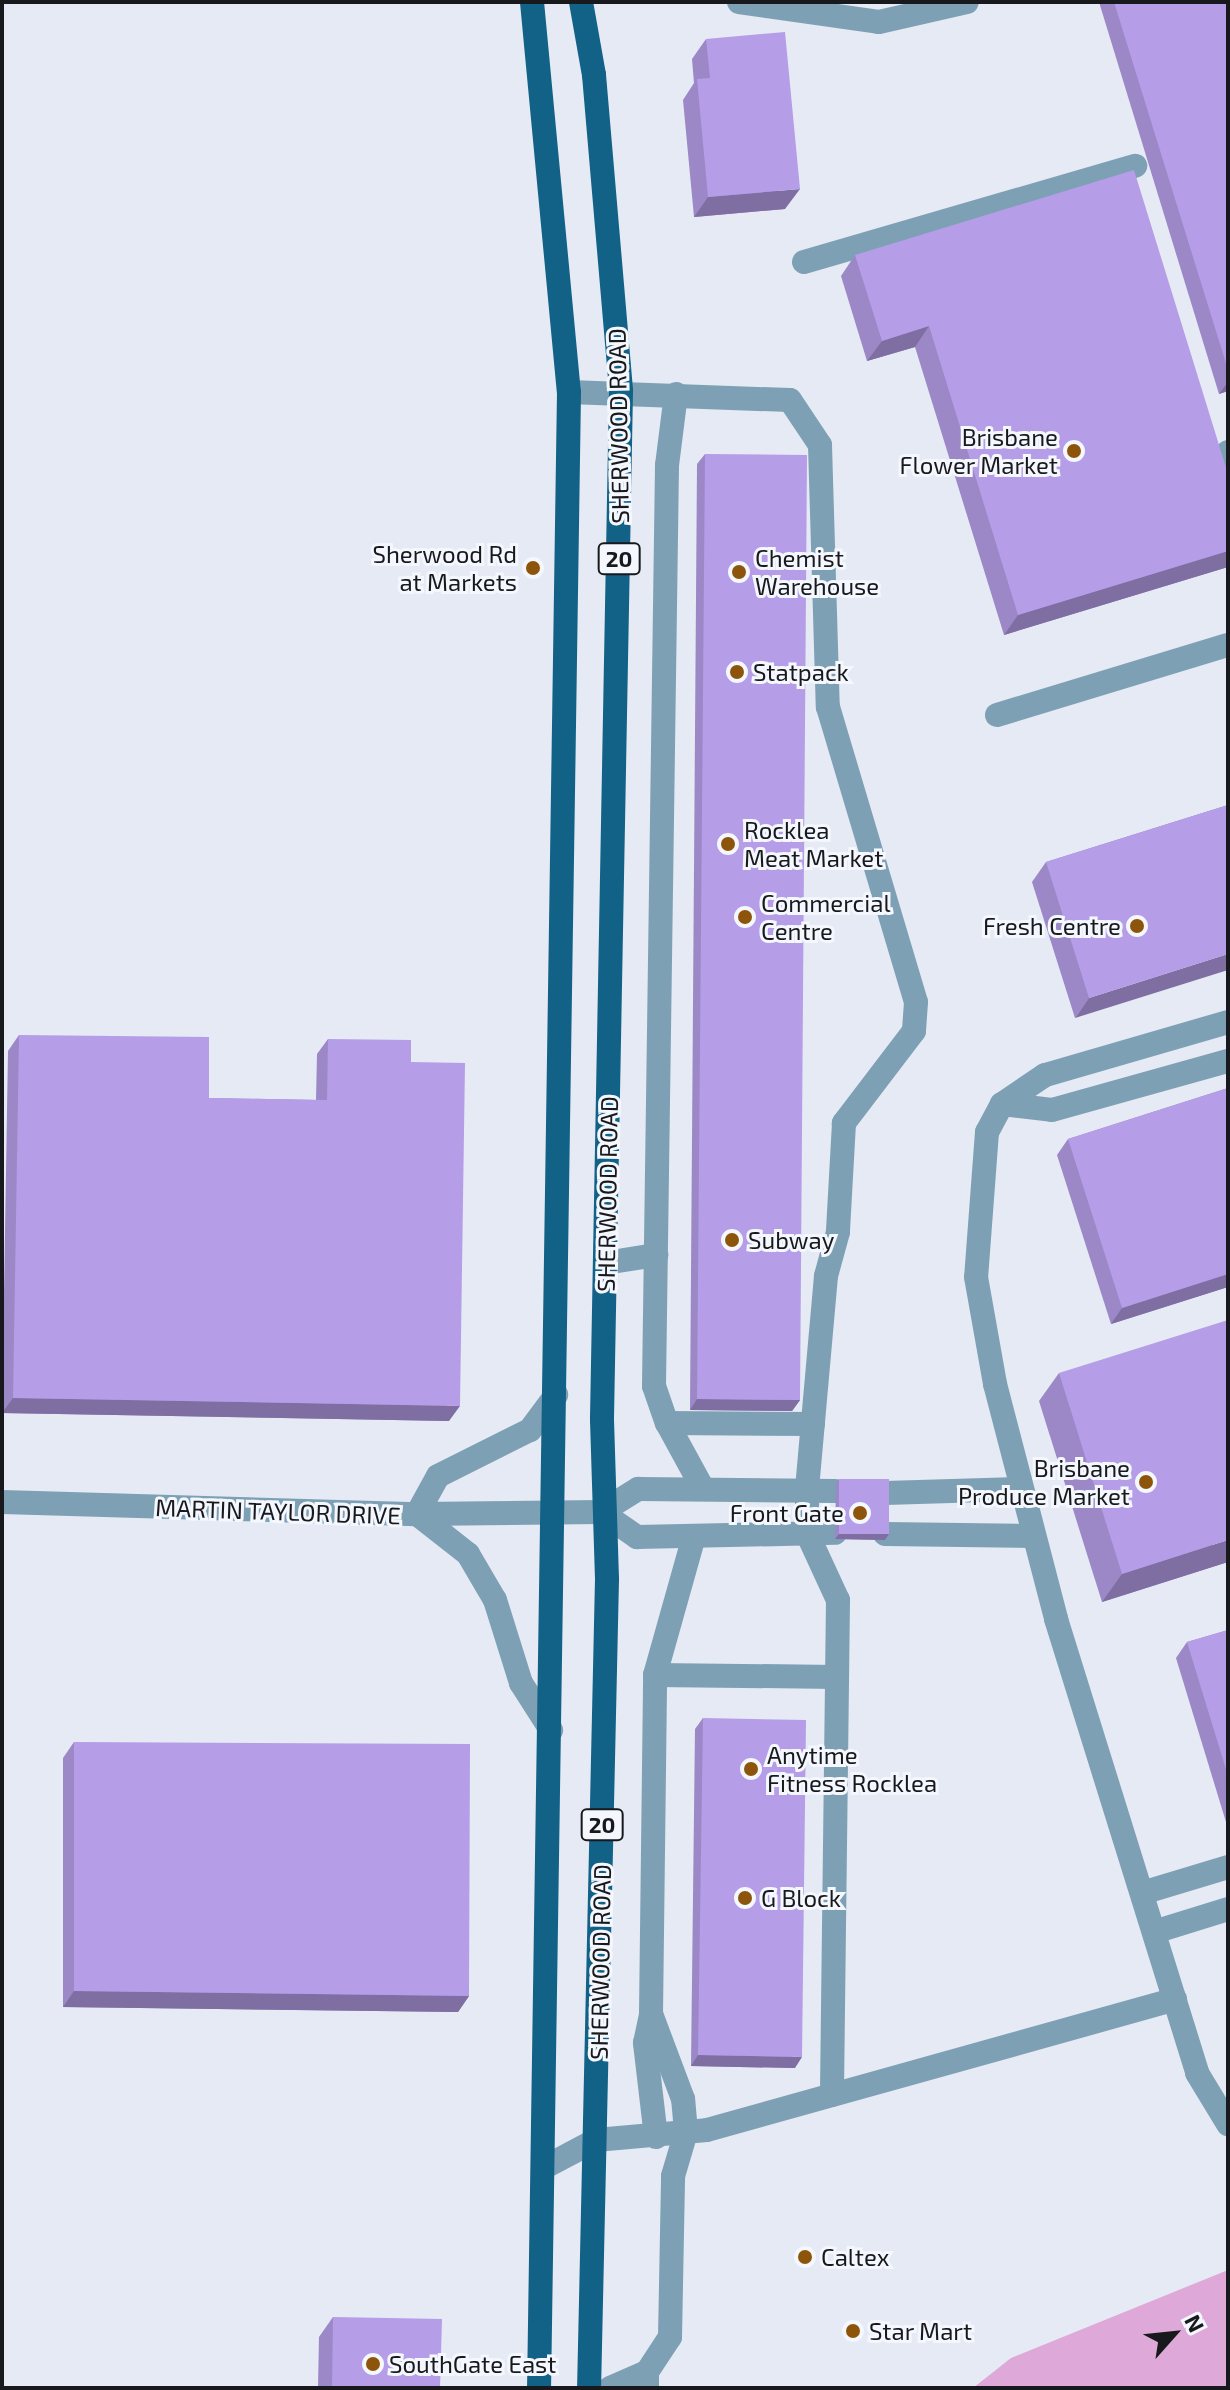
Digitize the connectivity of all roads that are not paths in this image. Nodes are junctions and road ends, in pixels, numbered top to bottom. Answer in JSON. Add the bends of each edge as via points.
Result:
{"nodes":[{"id":1,"x":532,"y":2,"type":"edge"},
{"id":2,"x":581,"y":2,"type":"edge"},
{"id":3,"x":739,"y":2,"type":"edge"},
{"id":4,"x":967,"y":2,"type":"edge"},
{"id":5,"x":1135,"y":166,"type":"dead end"},
{"id":6,"x":804,"y":262,"type":"dead end"},
{"id":7,"x":621,"y":391,"type":"junction"},
{"id":8,"x":569,"y":392,"type":"junction"},
{"id":9,"x":676,"y":394,"type":"junction"},
{"id":10,"x":1228,"y":452,"type":"edge"},
{"id":11,"x":1228,"y":470,"type":"edge"},
{"id":12,"x":1228,"y":645,"type":"edge"},
{"id":13,"x":997,"y":715,"type":"dead end"},
{"id":14,"x":1228,"y":1022,"type":"edge"},
{"id":15,"x":1228,"y":1061,"type":"edge"},
{"id":16,"x":1002,"y":1104,"type":"junction"},
{"id":17,"x":656,"y":1255,"type":"junction"},
{"id":18,"x":605,"y":1263,"type":"junction"},
{"id":19,"x":556,"y":1395,"type":"junction"},
{"id":20,"x":667,"y":1423,"type":"junction"},
{"id":21,"x":813,"y":1424,"type":"junction"},
{"id":22,"x":703,"y":1489,"type":"junction"},
{"id":23,"x":1021,"y":1489,"type":"junction"},
{"id":24,"x":807,"y":1490,"type":"junction"},
{"id":25,"x":835,"y":1491,"type":"edge"},
{"id":26,"x":885,"y":1493,"type":"edge"},
{"id":27,"x":2,"y":1502,"type":"edge"},
{"id":28,"x":555,"y":1511,"type":"junction"},
{"id":29,"x":601,"y":1512,"type":"junction"},
{"id":30,"x":417,"y":1514,"type":"junction"},
{"id":31,"x":807,"y":1533,"type":"junction"},
{"id":32,"x":835,"y":1533,"type":"edge"},
{"id":33,"x":885,"y":1534,"type":"edge"},
{"id":34,"x":694,"y":1536,"type":"junction"},
{"id":35,"x":1032,"y":1536,"type":"junction"},
{"id":36,"x":655,"y":1675,"type":"junction"},
{"id":37,"x":837,"y":1677,"type":"junction"},
{"id":38,"x":551,"y":1730,"type":"junction"},
{"id":39,"x":1228,"y":1867,"type":"edge"},
{"id":40,"x":1142,"y":1893,"type":"junction"},
{"id":41,"x":1228,"y":1909,"type":"edge"},
{"id":42,"x":1154,"y":1932,"type":"junction"},
{"id":43,"x":1175,"y":1999,"type":"junction"},
{"id":44,"x":651,"y":2014,"type":"junction"},
{"id":45,"x":832,"y":2095,"type":"junction"},
{"id":46,"x":1228,"y":2124,"type":"edge"},
{"id":47,"x":686,"y":2132,"type":"junction"},
{"id":48,"x":656,"y":2137,"type":"junction"},
{"id":49,"x":596,"y":2140,"type":"junction"},
{"id":50,"x":545,"y":2167,"type":"junction"},
{"id":51,"x":647,"y":2380,"type":"edge"},
{"id":52,"x":539,"y":2388,"type":"edge"},
{"id":53,"x":589,"y":2388,"type":"edge"},
{"id":54,"x":610,"y":2388,"type":"edge"}],
"edges":[{"from":1,"to":8,"type":"main road","name":"SHERWOOD ROAD","number":"20"},
{"from":2,"to":7,"type":"main road","name":"SHERWOOD ROAD","number":"20","via":[[594,75]]},
{"from":3,"to":4,"type":"street","via":[[879,22]]},
{"from":5,"to":6,"type":"street"},
{"from":7,"to":8,"type":"street"},
{"from":7,"to":9,"type":"street"},
{"from":7,"to":18,"type":"main road","name":"SHERWOOD ROAD","number":"20"},
{"from":8,"to":19,"type":"main road","name":"SHERWOOD ROAD","number":"20"},
{"from":9,"to":17,"type":"street","via":[[667,465]]},
{"from":9,"to":21,"type":"street","via":[[790,400],[820,445],[828,707],[919,1019],[844,1123],[838,1232],[826,1276]]},
{"from":10,"to":11,"type":"street"},
{"from":12,"to":13,"type":"street"},
{"from":14,"to":16,"type":"street","via":[[1045,1075]]},
{"from":15,"to":16,"type":"street","via":[[1052,1110]]},
{"from":16,"to":23,"type":"street","via":[[987,1132],[976,1277]]},
{"from":17,"to":18,"type":"street"},
{"from":17,"to":20,"type":"street","via":[[654,1386]]},
{"from":18,"to":29,"type":"main road","name":"SHERWOOD ROAD","number":"20"},
{"from":19,"to":28,"type":"main road","name":"SHERWOOD ROAD","number":"20"},
{"from":19,"to":30,"type":"street","via":[[530,1430],[438,1476]]},
{"from":20,"to":21,"type":"street"},
{"from":20,"to":22,"type":"street"},
{"from":21,"to":24,"type":"street"},
{"from":22,"to":24,"type":"street"},
{"from":22,"to":29,"type":"street","via":[[638,1489]]},
{"from":23,"to":26,"type":"street"},
{"from":23,"to":35,"type":"street"},
{"from":24,"to":25,"type":"street"},
{"from":24,"to":31,"type":"street"},
{"from":27,"to":30,"type":"street","name":"MARTIN TAYLOR DRIVE"},
{"from":28,"to":29,"type":"street","name":"MARTIN TAYLOR DRIVE"},
{"from":28,"to":30,"type":"street","name":"MARTIN TAYLOR DRIVE"},
{"from":28,"to":38,"type":"main road","name":"SHERWOOD ROAD","number":"20"},
{"from":29,"to":34,"type":"street","via":[[637,1537]]},
{"from":29,"to":49,"type":"main road","name":"SHERWOOD ROAD","number":"20","via":[[607,1579]]},
{"from":30,"to":38,"type":"street","via":[[468,1554],[495,1600],[521,1683]]},
{"from":31,"to":32,"type":"street"},
{"from":31,"to":34,"type":"street"},
{"from":31,"to":37,"type":"street","via":[[835,1583]]},
{"from":33,"to":35,"type":"street"},
{"from":34,"to":36,"type":"street"},
{"from":35,"to":40,"type":"street"},
{"from":36,"to":37,"type":"street"},
{"from":36,"to":44,"type":"street"},
{"from":37,"to":45,"type":"street"},
{"from":38,"to":50,"type":"main road","name":"SHERWOOD ROAD","number":"20"},
{"from":39,"to":40,"type":"street"},
{"from":40,"to":42,"type":"street"},
{"from":41,"to":42,"type":"street"},
{"from":42,"to":43,"type":"street"},
{"from":43,"to":45,"type":"street"},
{"from":43,"to":46,"type":"street","via":[[1197,2073]]},
{"from":44,"to":47,"type":"street","via":[[683,2099]]},
{"from":44,"to":48,"type":"street","via":[[645,2043]]},
{"from":45,"to":47,"type":"street"},
{"from":47,"to":48,"type":"street"},
{"from":47,"to":51,"type":"street","via":[[673,2176],[670,2337]]},
{"from":48,"to":49,"type":"street"},
{"from":49,"to":50,"type":"street"},
{"from":49,"to":53,"type":"main road","name":"SHERWOOD ROAD","number":"20"},
{"from":50,"to":52,"type":"main road","name":"SHERWOOD ROAD","number":"20"},
{"from":51,"to":54,"type":"street"}]}
